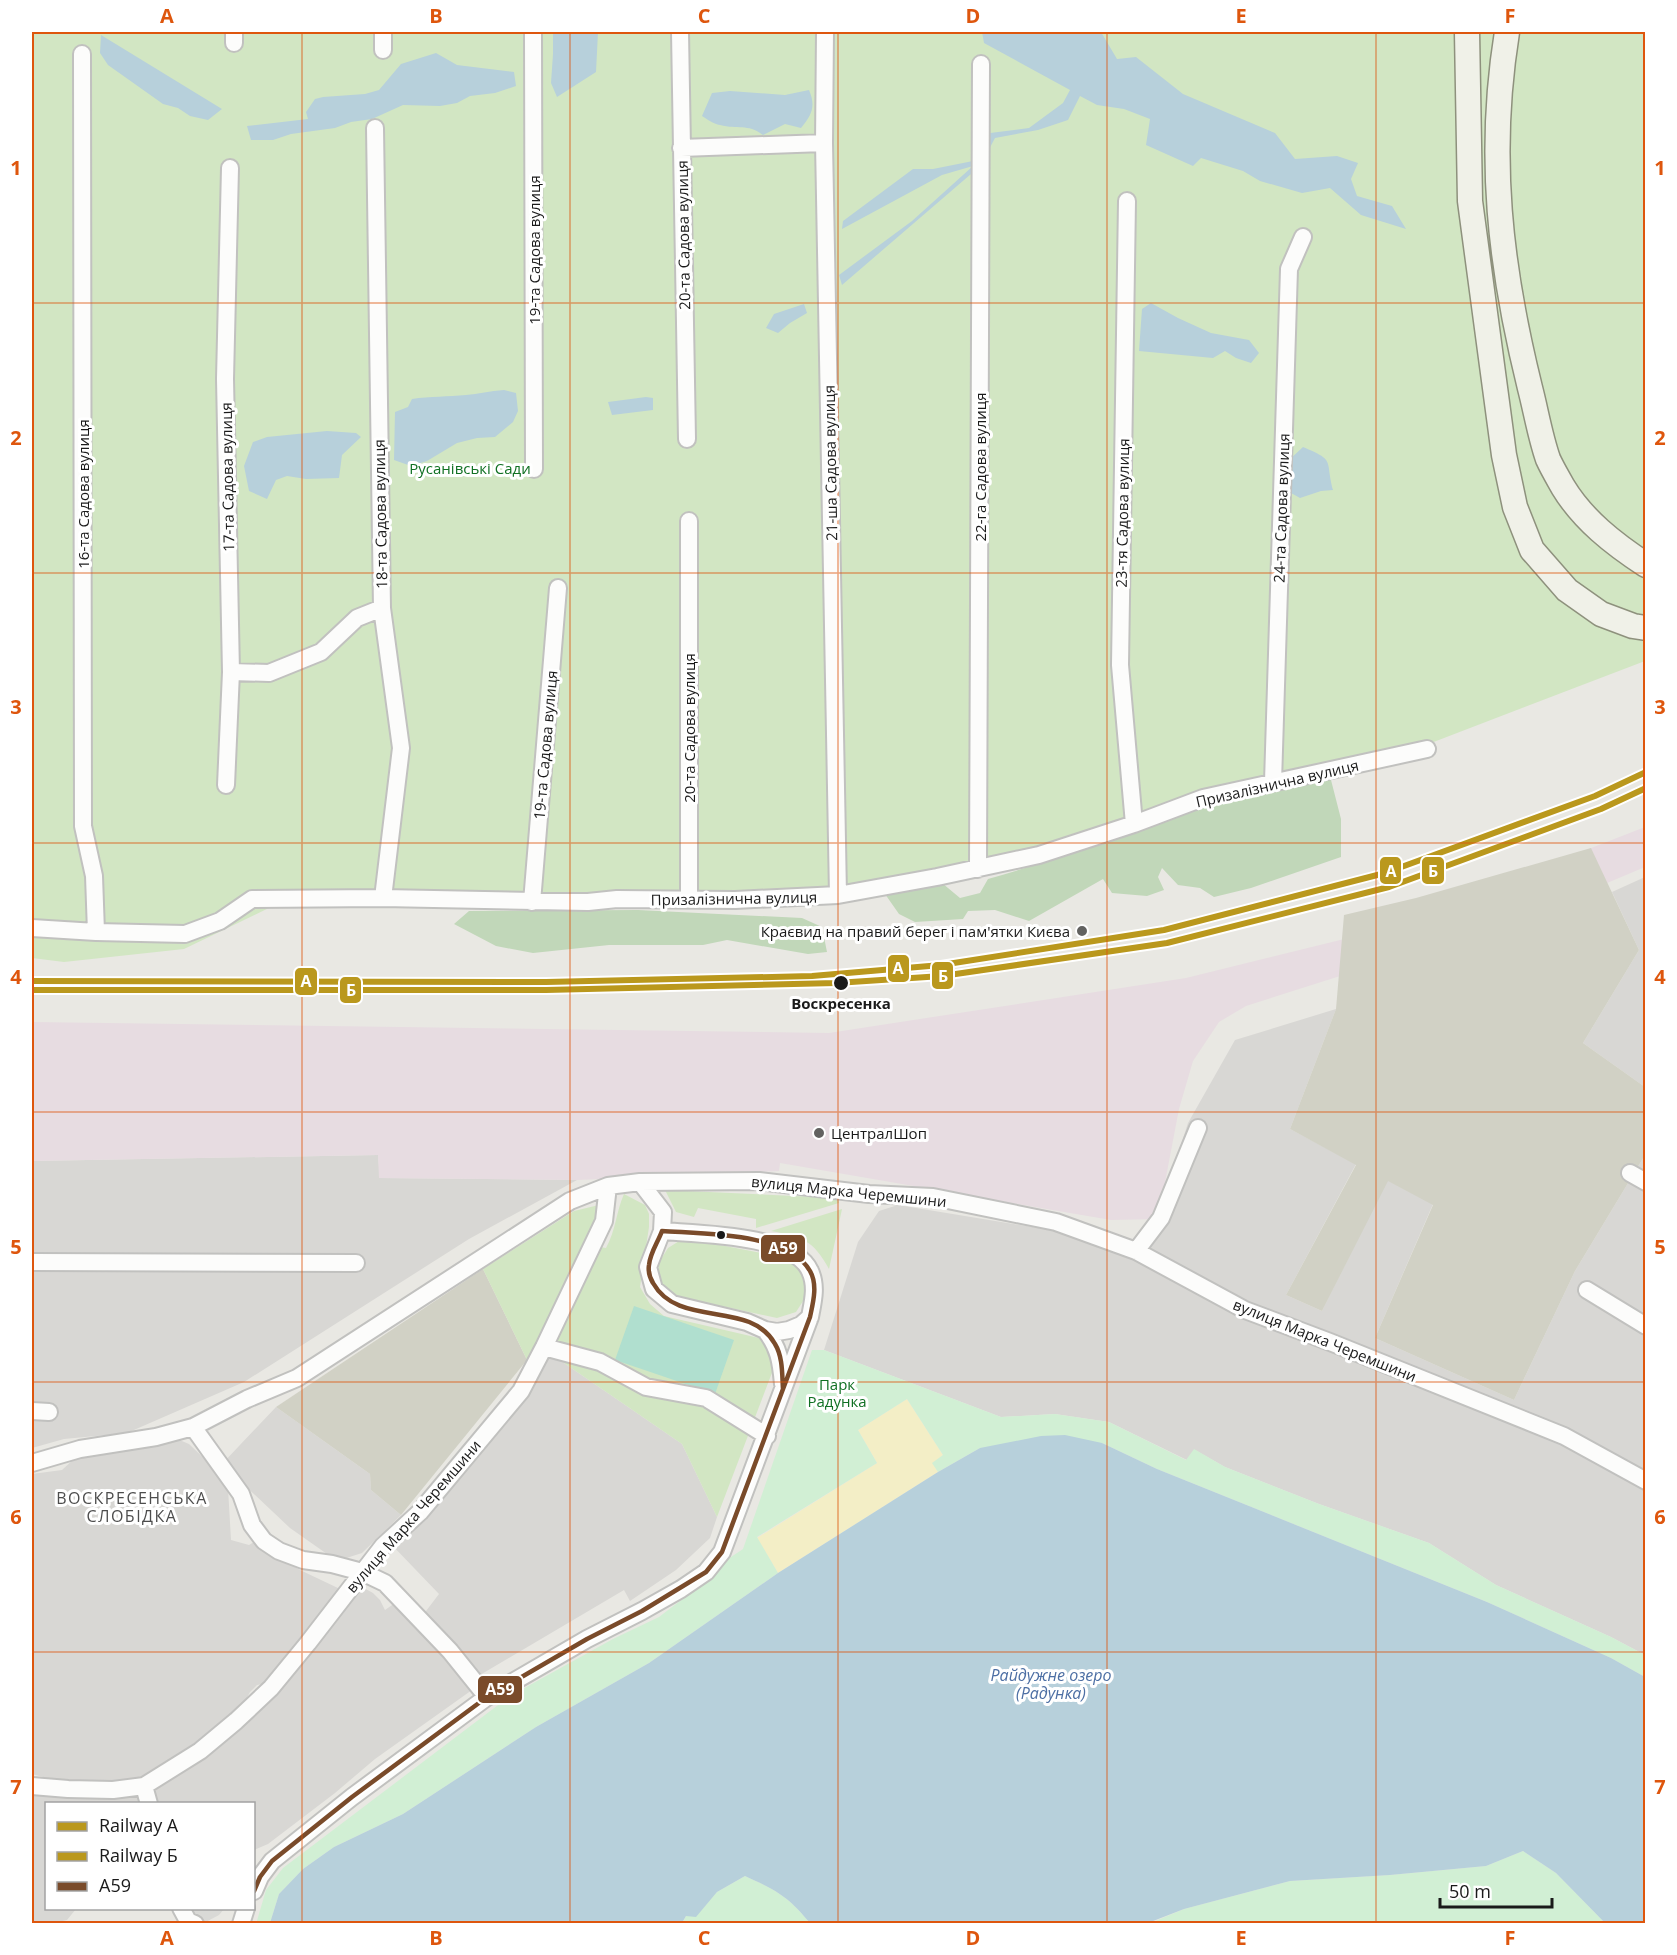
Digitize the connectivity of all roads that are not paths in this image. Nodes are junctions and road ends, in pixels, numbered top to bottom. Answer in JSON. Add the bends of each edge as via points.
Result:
{"nodes":[{"id":1,"x":383,"y":32,"type":"edge"},
{"id":2,"x":533,"y":32,"type":"edge"},
{"id":3,"x":680,"y":32,"type":"edge"},
{"id":4,"x":825,"y":32,"type":"edge"},
{"id":5,"x":1467,"y":32,"type":"edge"},
{"id":6,"x":1507,"y":32,"type":"edge"},
{"id":7,"x":383,"y":50,"type":"dead end"},
{"id":8,"x":82,"y":54,"type":"dead end"},
{"id":9,"x":981,"y":64,"type":"dead end"},
{"id":10,"x":375,"y":128,"type":"dead end"},
{"id":11,"x":824,"y":142,"type":"junction"},
{"id":12,"x":681,"y":148,"type":"junction"},
{"id":13,"x":230,"y":168,"type":"dead end"},
{"id":14,"x":1127,"y":201,"type":"dead end"},
{"id":15,"x":1303,"y":237,"type":"dead end"},
{"id":16,"x":687,"y":439,"type":"dead end"},
{"id":17,"x":534,"y":469,"type":"dead end"},
{"id":18,"x":689,"y":521,"type":"dead end"},
{"id":19,"x":1646,"y":565,"type":"edge"},
{"id":20,"x":558,"y":588,"type":"dead end"},
{"id":21,"x":382,"y":608,"type":"junction"},
{"id":22,"x":1646,"y":628,"type":"edge"},
{"id":23,"x":231,"y":672,"type":"junction"},
{"id":24,"x":1427,"y":749,"type":"dead end"},
{"id":25,"x":1273,"y":782,"type":"junction"},
{"id":26,"x":226,"y":785,"type":"dead end"},
{"id":27,"x":1134,"y":824,"type":"junction"},
{"id":28,"x":978,"y":870,"type":"junction"},
{"id":29,"x":838,"y":895,"type":"junction"},
{"id":30,"x":383,"y":898,"type":"junction"},
{"id":31,"x":688,"y":899,"type":"junction"},
{"id":32,"x":532,"y":902,"type":"junction"},
{"id":33,"x":32,"y":928,"type":"edge"},
{"id":34,"x":96,"y":932,"type":"junction"},
{"id":35,"x":1198,"y":1128,"type":"dead end"},
{"id":36,"x":1630,"y":1173,"type":"dead end"},
{"id":37,"x":640,"y":1182,"type":"junction"},
{"id":38,"x":1646,"y":1182,"type":"edge"},
{"id":39,"x":608,"y":1186,"type":"junction"},
{"id":40,"x":662,"y":1231,"type":"junction"},
{"id":41,"x":1136,"y":1251,"type":"junction"},
{"id":42,"x":32,"y":1262,"type":"edge"},
{"id":43,"x":357,"y":1263,"type":"dead end"},
{"id":44,"x":1587,"y":1290,"type":"dead end"},
{"id":45,"x":810,"y":1317,"type":"junction"},
{"id":46,"x":1646,"y":1326,"type":"edge"},
{"id":47,"x":765,"y":1330,"type":"junction"},
{"id":48,"x":544,"y":1347,"type":"junction"},
{"id":49,"x":783,"y":1389,"type":"junction"},
{"id":50,"x":32,"y":1412,"type":"edge"},
{"id":51,"x":49,"y":1412,"type":"dead end"},
{"id":52,"x":193,"y":1427,"type":"junction"},
{"id":53,"x":767,"y":1436,"type":"junction"},
{"id":54,"x":32,"y":1463,"type":"edge"},
{"id":55,"x":1646,"y":1481,"type":"edge"},
{"id":56,"x":362,"y":1572,"type":"junction"},
{"id":57,"x":487,"y":1697,"type":"junction"},
{"id":58,"x":32,"y":1786,"type":"edge"},
{"id":59,"x":144,"y":1786,"type":"junction"},
{"id":60,"x":149,"y":1802,"type":"edge"},
{"id":61,"x":255,"y":1889,"type":"edge"},
{"id":62,"x":182,"y":1910,"type":"edge"},
{"id":63,"x":195,"y":1923,"type":"edge"}],
"edges":[{"from":1,"to":7,"type":"street"},
{"from":2,"to":17,"type":"street","name":"19-та Садова вулиця"},
{"from":3,"to":12,"type":"street","name":"20-та Садова вулиця"},
{"from":4,"to":11,"type":"street","name":"21-ша Садова вулиця"},
{"from":5,"to":22,"type":"main road","via":[[1470,201],[1504,455],[1515,507],[1532,550],[1567,590],[1601,614]]},
{"from":6,"to":19,"type":"main road","via":[[1497,114],[1501,230],[1516,333],[1548,459],[1586,517],[1616,545]]},
{"from":8,"to":34,"type":"street","name":"16-та Садова вулиця","via":[[83,826],[94,876]]},
{"from":9,"to":28,"type":"street","name":"22-га Садова вулиця"},
{"from":10,"to":21,"type":"street","name":"18-та Садова вулиця"},
{"from":11,"to":12,"type":"street"},
{"from":11,"to":29,"type":"street","name":"21-ша Садова вулиця"},
{"from":12,"to":16,"type":"street","name":"20-та Садова вулиця"},
{"from":13,"to":23,"type":"street","name":"17-та Садова вулиця","via":[[225,379]]},
{"from":14,"to":27,"type":"street","name":"23-тя Садова вулиця","via":[[1120,664]]},
{"from":15,"to":25,"type":"street","name":"24-та Садова вулиця","via":[[1289,269]]},
{"from":18,"to":31,"type":"street","name":"20-та Садова вулиця"},
{"from":20,"to":32,"type":"street","name":"19-та Садова вулиця"},
{"from":21,"to":23,"type":"street","via":[[357,618],[321,652],[269,673]]},
{"from":21,"to":30,"type":"street","name":"18-та Садова вулиця","via":[[401,748]]},
{"from":23,"to":26,"type":"street","name":"17-та Садова вулиця"},
{"from":24,"to":25,"type":"street","name":"Призалізнична вулиця"},
{"from":25,"to":27,"type":"street","name":"Призалізнична вулиця","via":[[1203,798]]},
{"from":27,"to":28,"type":"street","name":"Призалізнична вулиця"},
{"from":28,"to":29,"type":"street","name":"Призалізнична вулиця"},
{"from":29,"to":31,"type":"street","name":"Призалізнична вулиця"},
{"from":30,"to":32,"type":"street","name":"Призалізнична вулиця"},
{"from":30,"to":34,"type":"street","name":"Призалізнична вулиця","via":[[252,899],[220,921],[185,934]]},
{"from":31,"to":32,"type":"street","name":"Призалізнична вулиця"},
{"from":33,"to":34,"type":"street","name":"Призалізнична вулиця"},
{"from":35,"to":41,"type":"street","via":[[1161,1218]]},
{"from":36,"to":38,"type":"street"},
{"from":37,"to":39,"type":"street","name":"вулиця Марка Черемшини"},
{"from":37,"to":40,"type":"street","via":[[663,1212]]},
{"from":37,"to":41,"type":"street","name":"вулиця Марка Черемшини","via":[[759,1180],[869,1194],[933,1197],[1056,1222]]},
{"from":39,"to":48,"type":"street","name":"вулиця Марка Черемшини","via":[[604,1221]]},
{"from":39,"to":52,"type":"street","name":"вулиця Марка Черемшини","via":[[570,1201],[297,1377]]},
{"from":40,"to":45,"type":"street","via":[[721,1234],[766,1243],[795,1254],[810,1270],[815,1289]]},
{"from":40,"to":47,"type":"street","via":[[648,1267],[654,1290],[672,1304]]},
{"from":41,"to":55,"type":"street","name":"вулиця Марка Черемшини","via":[[1245,1310],[1564,1436]]},
{"from":42,"to":43,"type":"street"},
{"from":44,"to":46,"type":"street"},
{"from":45,"to":47,"type":"street","via":[[789,1330]]},
{"from":45,"to":49,"type":"street"},
{"from":47,"to":49,"type":"street","via":[[781,1360]]},
{"from":48,"to":53,"type":"street","via":[[600,1362],[646,1387],[706,1398]]},
{"from":48,"to":56,"type":"street","name":"вулиця Марка Черемшини","via":[[521,1391],[420,1512]]},
{"from":49,"to":53,"type":"street"},
{"from":50,"to":51,"type":"street"},
{"from":52,"to":54,"type":"street","name":"вулиця Марка Черемшини","via":[[80,1449]]},
{"from":52,"to":56,"type":"street","via":[[241,1494],[252,1525],[264,1541],[303,1560]]},
{"from":53,"to":57,"type":"street","via":[[722,1552],[705,1572]]},
{"from":56,"to":57,"type":"street","via":[[385,1583],[450,1651]]},
{"from":56,"to":59,"type":"street","name":"вулиця Марка Черемшини","via":[[271,1688],[200,1750]]},
{"from":57,"to":61,"type":"street","via":[[272,1860]]},
{"from":58,"to":59,"type":"street","name":"вулиця Марка Черемшини","via":[[113,1790]]},
{"from":59,"to":60,"type":"street"},
{"from":62,"to":63,"type":"street","via":[[188,1921]]}]}
